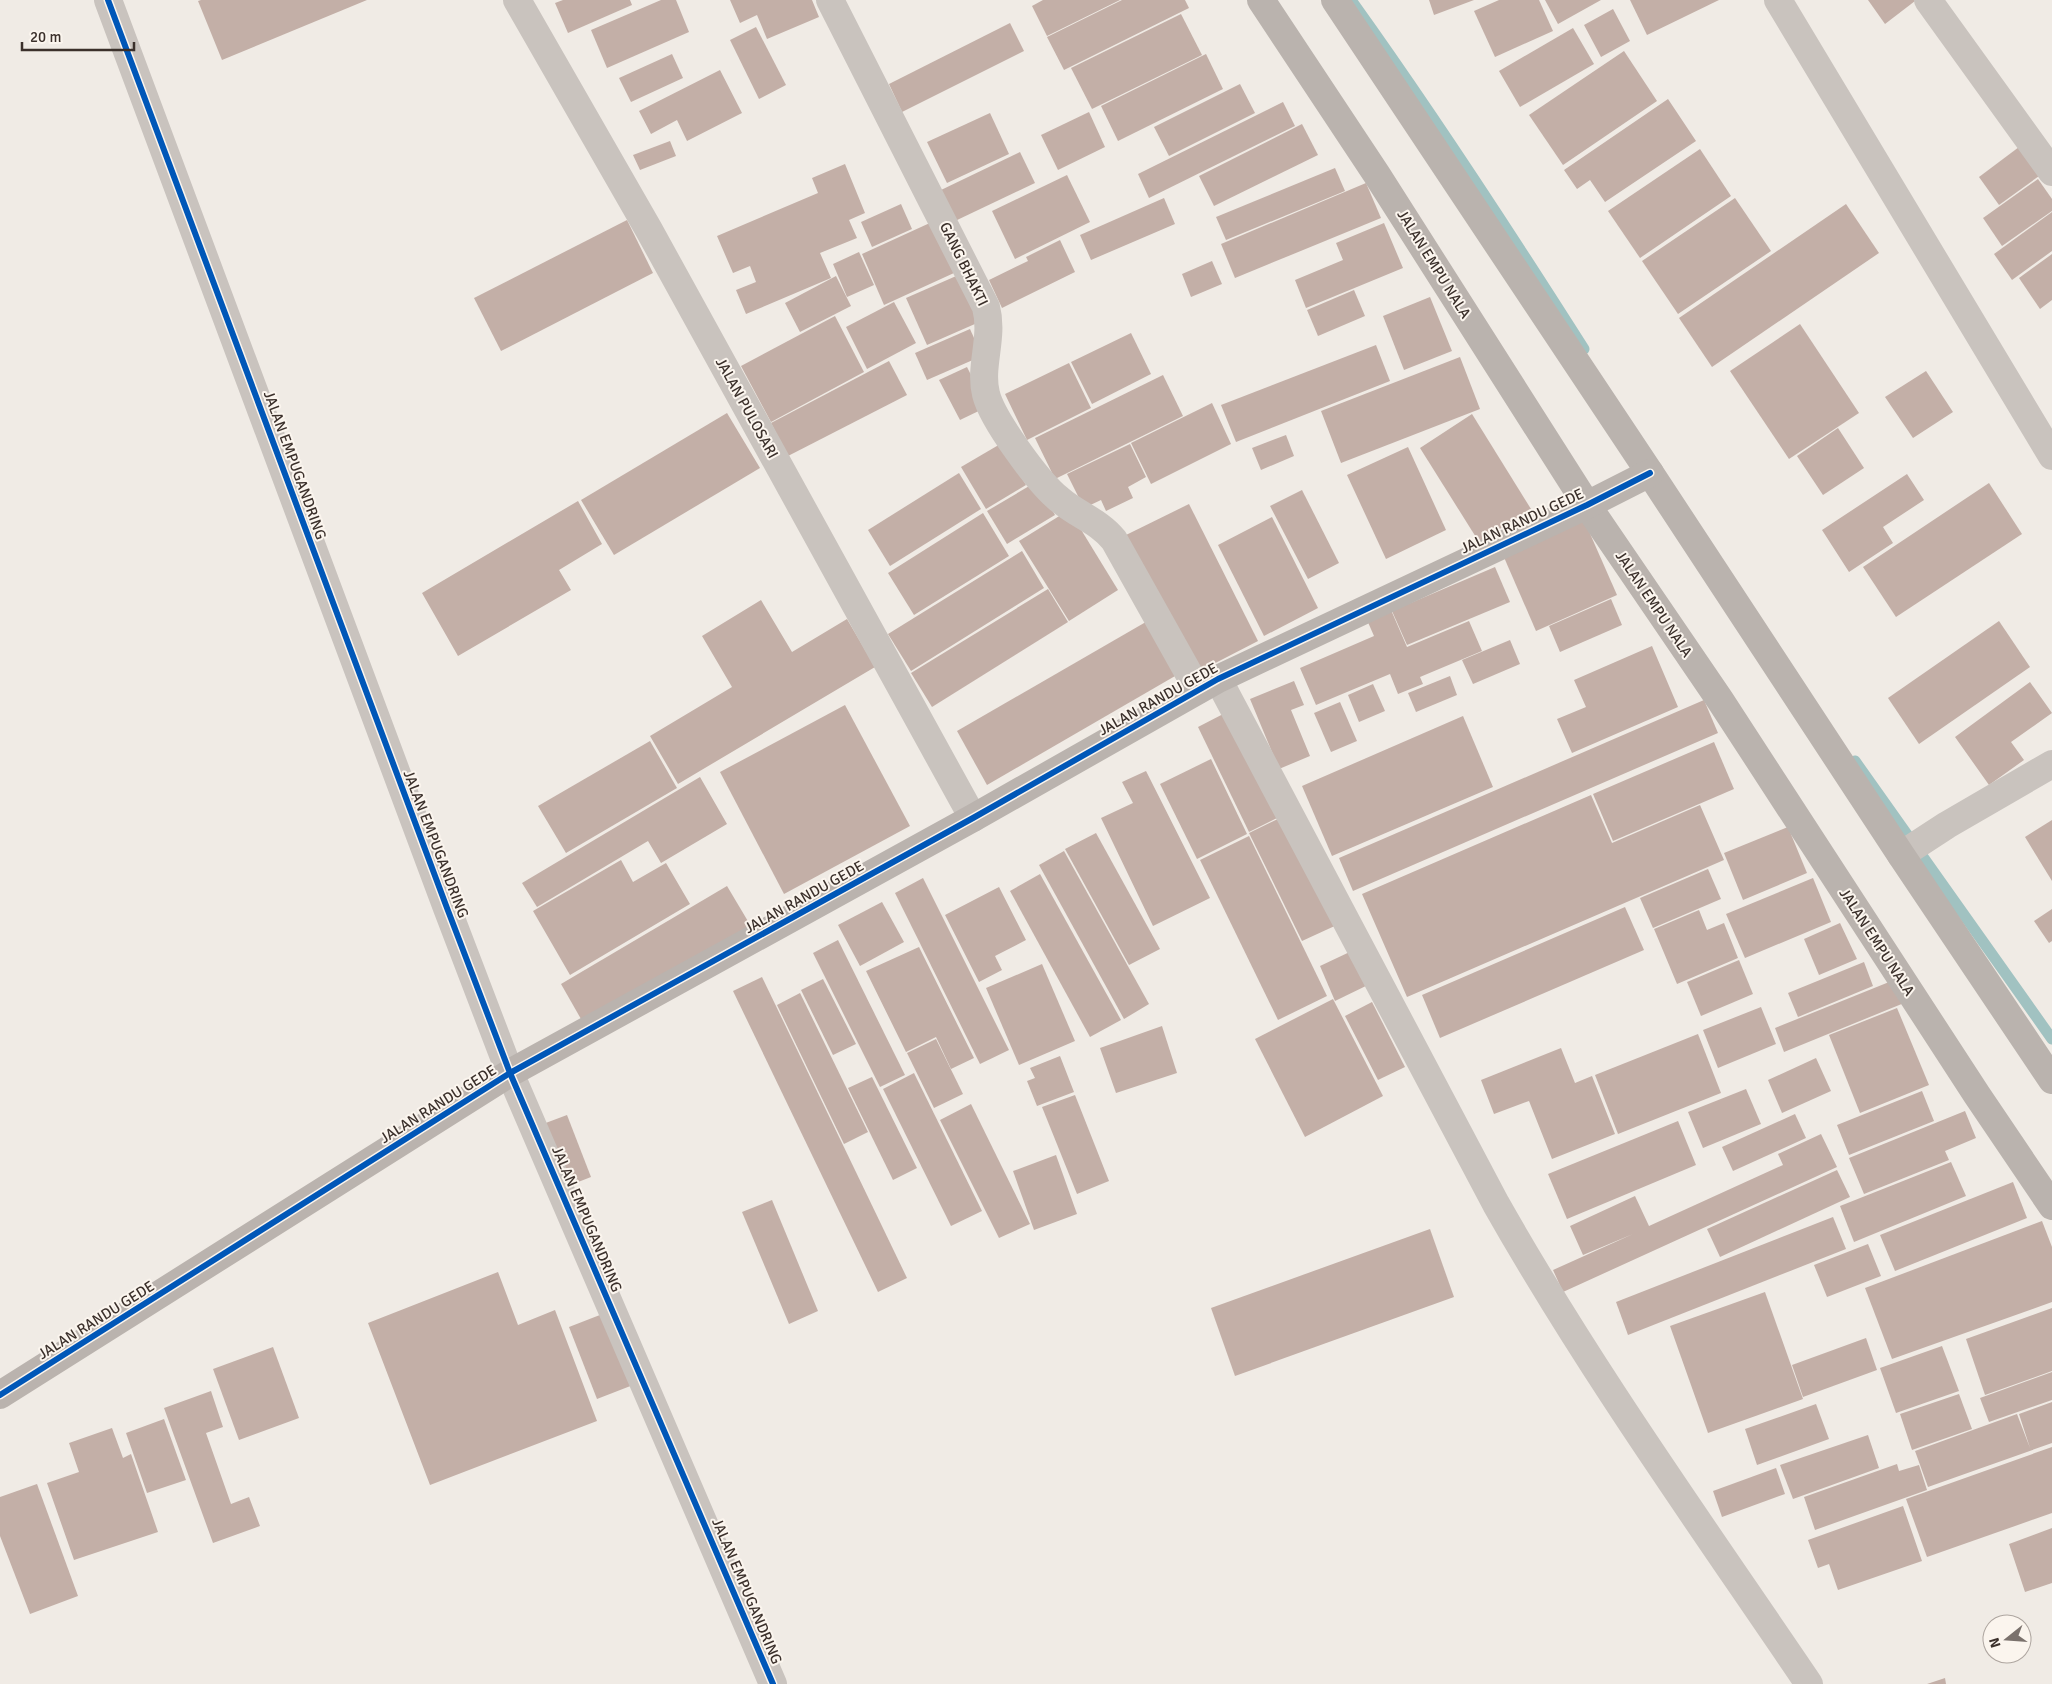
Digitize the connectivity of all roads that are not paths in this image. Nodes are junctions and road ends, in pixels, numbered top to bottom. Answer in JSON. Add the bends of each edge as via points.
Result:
{"nodes":[{"id":1,"x":108,"y":0,"type":"edge"},
{"id":2,"x":517,"y":0,"type":"edge"},
{"id":3,"x":830,"y":0,"type":"edge"},
{"id":4,"x":1261,"y":0,"type":"edge"},
{"id":5,"x":1335,"y":0,"type":"edge"},
{"id":6,"x":1778,"y":0,"type":"edge"},
{"id":7,"x":1928,"y":0,"type":"edge"},
{"id":8,"x":2052,"y":172,"type":"edge"},
{"id":9,"x":2052,"y":456,"type":"edge"},
{"id":10,"x":1650,"y":473,"type":"junction"},
{"id":11,"x":1587,"y":505,"type":"junction"},
{"id":12,"x":1208,"y":685,"type":"junction"},
{"id":13,"x":2052,"y":764,"type":"edge"},
{"id":14,"x":973,"y":818,"type":"junction"},
{"id":15,"x":1901,"y":855,"type":"junction"},
{"id":16,"x":527,"y":1065,"type":"junction"},
{"id":17,"x":2052,"y":1080,"type":"edge"},
{"id":18,"x":2052,"y":1206,"type":"edge"},
{"id":19,"x":0,"y":1395,"type":"edge"},
{"id":20,"x":773,"y":1684,"type":"edge"},
{"id":21,"x":1808,"y":1684,"type":"edge"}],
"edges":[{"from":1,"to":16,"type":"street","name":"JALAN EMPUGANDRING","via":[[447,908]]},
{"from":2,"to":14,"type":"street","name":"JALAN PULOSARI","via":[[649,230]]},
{"from":3,"to":12,"type":"street","name":"GANG BHAKTI","via":[[986,307],[990,329],[985,392],[997,420],[1050,491],[1099,525],[1114,540]]},
{"from":4,"to":11,"type":"main road","name":"JALAN EMPU NALA","via":[[1378,175]]},
{"from":5,"to":10,"type":"main road"},
{"from":6,"to":9,"type":"street"},
{"from":7,"to":8,"type":"street"},
{"from":10,"to":11,"type":"main road","name":"JALAN RANDU GEDE"},
{"from":10,"to":15,"type":"main road"},
{"from":11,"to":12,"type":"main road","name":"JALAN RANDU GEDE"},
{"from":11,"to":18,"type":"main road","name":"JALAN EMPU NALA","via":[[1720,700]]},
{"from":12,"to":14,"type":"main road","name":"JALAN RANDU GEDE"},
{"from":12,"to":21,"type":"street","name":"GANG BHAKTI","via":[[1535,1273]]},
{"from":13,"to":15,"type":"street"},
{"from":14,"to":16,"type":"main road","name":"JALAN RANDU GEDE"},
{"from":15,"to":17,"type":"main road"},
{"from":16,"to":19,"type":"main road","name":"JALAN RANDU GEDE"},
{"from":16,"to":20,"type":"street","name":"JALAN EMPUGANDRING"}]}
